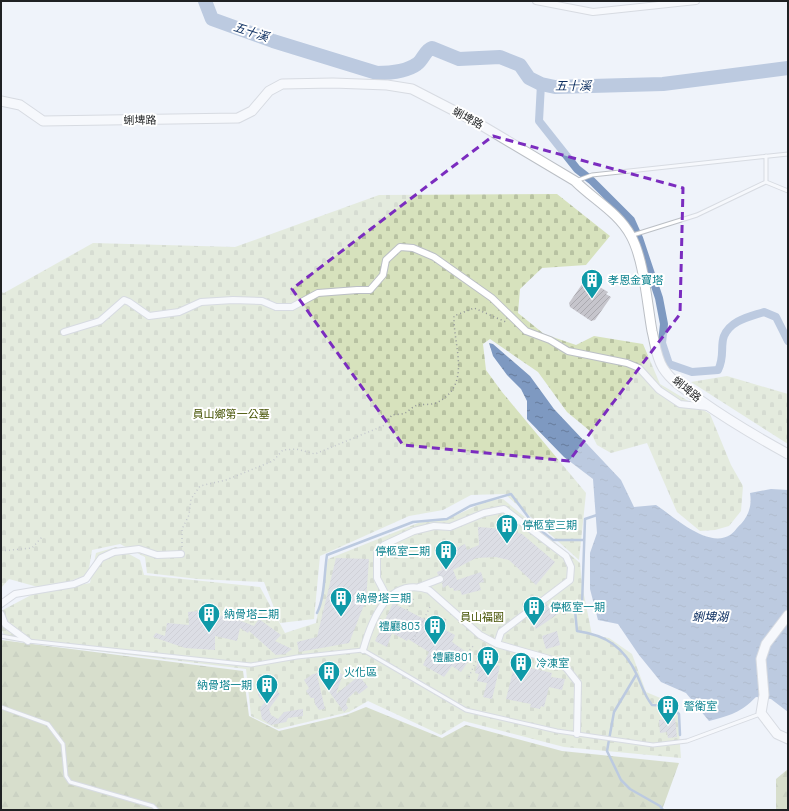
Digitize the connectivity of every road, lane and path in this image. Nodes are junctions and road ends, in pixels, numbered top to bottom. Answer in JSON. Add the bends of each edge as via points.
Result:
{"nodes":[{"id":1,"x":536,"y":1,"type":"edge"},
{"id":2,"x":696,"y":1,"type":"edge"},
{"id":3,"x":1,"y":101,"type":"edge"},
{"id":4,"x":788,"y":154,"type":"edge"},
{"id":5,"x":766,"y":156,"type":"junction"},
{"id":6,"x":575,"y":181,"type":"junction"},
{"id":7,"x":766,"y":182,"type":"junction"},
{"id":8,"x":788,"y":191,"type":"edge"},
{"id":9,"x":631,"y":236,"type":"junction"},
{"id":10,"x":507,"y":322,"type":"dead end"},
{"id":11,"x":64,"y":332,"type":"dead end"},
{"id":12,"x":710,"y":407,"type":"junction"},
{"id":13,"x":788,"y":454,"type":"edge"},
{"id":14,"x":42,"y":537,"type":"dead end"},
{"id":15,"x":1,"y":551,"type":"edge"},
{"id":16,"x":181,"y":554,"type":"joint"},
{"id":17,"x":440,"y":579,"type":"dead end"},
{"id":18,"x":419,"y":587,"type":"junction"},
{"id":19,"x":387,"y":597,"type":"junction"},
{"id":20,"x":414,"y":598,"type":"dead end"},
{"id":21,"x":1,"y":604,"type":"edge"},
{"id":22,"x":430,"y":608,"type":"dead end"},
{"id":23,"x":407,"y":610,"type":"dead end"},
{"id":24,"x":1,"y":614,"type":"edge"},
{"id":25,"x":788,"y":615,"type":"edge"},
{"id":26,"x":446,"y":619,"type":"dead end"},
{"id":27,"x":441,"y":627,"type":"dead end"},
{"id":28,"x":1,"y":636,"type":"edge"},
{"id":29,"x":413,"y":640,"type":"dead end"},
{"id":30,"x":28,"y":641,"type":"junction"},
{"id":31,"x":497,"y":644,"type":"junction"},
{"id":32,"x":474,"y":645,"type":"dead end"},
{"id":33,"x":481,"y":649,"type":"dead end"},
{"id":34,"x":362,"y":650,"type":"junction"},
{"id":35,"x":467,"y":653,"type":"dead end"},
{"id":36,"x":494,"y":654,"type":"dead end"},
{"id":37,"x":491,"y":664,"type":"dead end"},
{"id":38,"x":469,"y":677,"type":"dead end"},
{"id":39,"x":1,"y":707,"type":"edge"},
{"id":40,"x":761,"y":713,"type":"junction"},
{"id":41,"x":578,"y":734,"type":"junction"},
{"id":42,"x":788,"y":739,"type":"edge"},
{"id":43,"x":157,"y":810,"type":"edge"}],
"edges":[{"from":1,"to":2,"type":"street","via":[[594,12]]},
{"from":3,"to":6,"type":"street","name":"蜊埤路","via":[[20,106],[43,121],[238,118],[252,111],[269,91],[282,84],[387,85],[412,89],[476,122]]},
{"from":4,"to":5,"type":"lane"},
{"from":5,"to":6,"type":"lane","via":[[592,175]]},
{"from":5,"to":7,"type":"lane"},
{"from":6,"to":9,"type":"street","name":"蜊埤路","via":[[613,213]]},
{"from":7,"to":8,"type":"lane"},
{"from":7,"to":9,"type":"lane","via":[[697,215]]},
{"from":9,"to":12,"type":"street","name":"蜊埤路","via":[[639,257],[656,350],[663,368],[678,385]]},
{"from":10,"to":16,"type":"path","via":[[474,308],[454,316],[453,329],[459,365],[458,382],[448,395],[436,404],[416,405],[404,414],[392,415],[382,426],[316,454],[296,449],[283,450],[273,461],[226,480],[200,486],[191,499],[189,515],[182,529]]},
{"from":11,"to":12,"type":"street","via":[[100,321],[124,300],[149,316],[179,312],[201,302],[262,301],[276,307],[292,307],[318,293],[370,290],[383,275],[386,260],[400,248],[413,248],[434,257],[492,298],[526,331],[550,340],[568,351],[627,362],[639,368],[659,390],[680,404]]},
{"from":12,"to":13,"type":"street","name":"蜊埤路","via":[[742,429]]},
{"from":14,"to":15,"type":"path","via":[[32,548]]},
{"from":16,"to":21,"type":"street","via":[[157,555],[139,549],[114,552],[101,558],[86,579],[74,584],[15,594]]},
{"from":17,"to":18,"type":"street"},
{"from":18,"to":19,"type":"street"},
{"from":18,"to":31,"type":"street","via":[[429,590],[480,635]]},
{"from":19,"to":31,"type":"street","via":[[377,578],[377,553],[384,545],[434,526],[450,527],[484,513],[504,509],[566,556],[571,567],[570,580],[501,632]]},
{"from":19,"to":34,"type":"street","via":[[370,624]]},
{"from":20,"to":23,"type":"path"},
{"from":22,"to":29,"type":"path"},
{"from":24,"to":30,"type":"street","via":[[5,624]]},
{"from":25,"to":40,"type":"street","via":[[766,644],[761,659],[764,695]]},
{"from":26,"to":27,"type":"path"},
{"from":28,"to":30,"type":"lane"},
{"from":30,"to":34,"type":"lane","via":[[251,665]]},
{"from":31,"to":41,"type":"street","via":[[559,662],[567,669],[578,683]]},
{"from":32,"to":35,"type":"path"},
{"from":33,"to":38,"type":"path"},
{"from":34,"to":41,"type":"lane","via":[[466,710]]},
{"from":36,"to":37,"type":"path"},
{"from":39,"to":43,"type":"lane","via":[[48,724],[63,744],[66,776],[70,782],[153,806]]},
{"from":40,"to":41,"type":"lane","via":[[687,742],[653,745]]},
{"from":40,"to":42,"type":"street","via":[[777,734]]}]}
